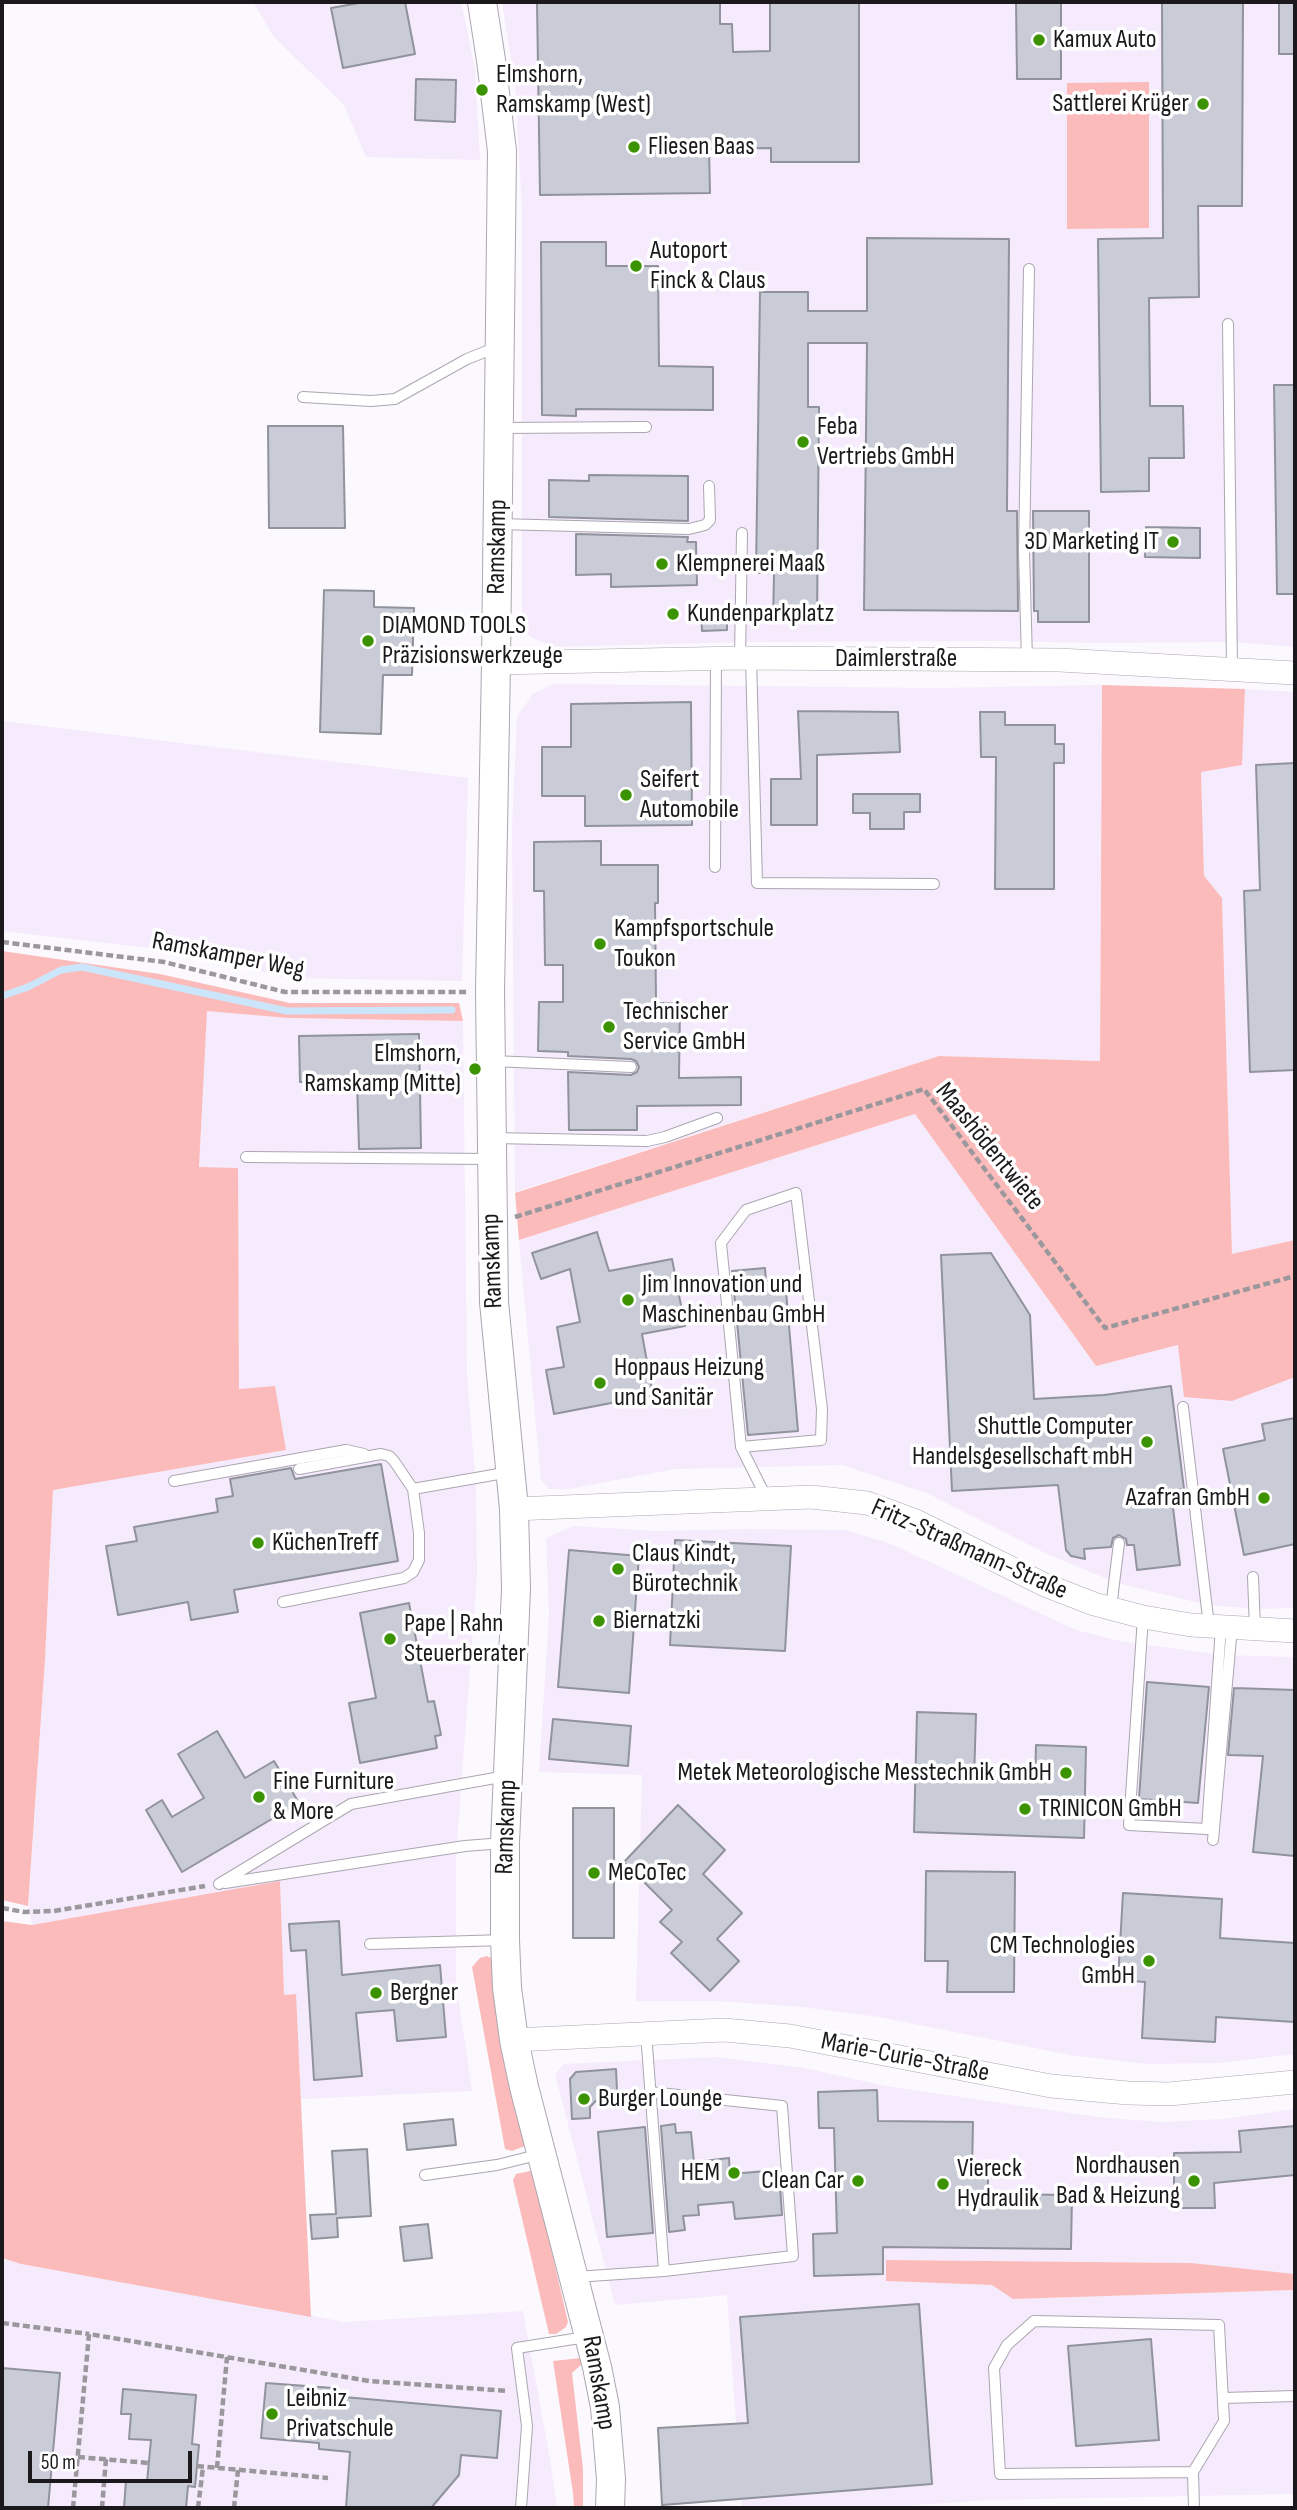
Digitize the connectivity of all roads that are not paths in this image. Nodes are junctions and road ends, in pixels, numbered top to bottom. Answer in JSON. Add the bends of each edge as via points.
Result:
{"nodes":[{"id":1,"x":482,"y":2,"type":"edge"},
{"id":2,"x":1029,"y":270,"type":"dead end"},
{"id":3,"x":1228,"y":324,"type":"dead end"},
{"id":4,"x":500,"y":346,"type":"junction"},
{"id":5,"x":303,"y":397,"type":"dead end"},
{"id":6,"x":646,"y":427,"type":"dead end"},
{"id":7,"x":499,"y":429,"type":"junction"},
{"id":8,"x":709,"y":486,"type":"dead end"},
{"id":9,"x":498,"y":524,"type":"junction"},
{"id":10,"x":742,"y":533,"type":"dead end"},
{"id":11,"x":746,"y":658,"type":"junction"},
{"id":12,"x":716,"y":659,"type":"junction"},
{"id":13,"x":1027,"y":660,"type":"junction"},
{"id":14,"x":496,"y":663,"type":"junction"},
{"id":15,"x":1232,"y":670,"type":"junction"},
{"id":16,"x":1295,"y":673,"type":"edge"},
{"id":17,"x":715,"y":867,"type":"dead end"},
{"id":18,"x":934,"y":884,"type":"dead end"},
{"id":19,"x":490,"y":1061,"type":"junction"},
{"id":20,"x":631,"y":1067,"type":"dead end"},
{"id":21,"x":717,"y":1118,"type":"dead end"},
{"id":22,"x":490,"y":1148,"type":"junction"},
{"id":23,"x":246,"y":1157,"type":"dead end"},
{"id":24,"x":1183,"y":1407,"type":"dead end"},
{"id":25,"x":741,"y":1447,"type":"junction"},
{"id":26,"x":371,"y":1456,"type":"junction"},
{"id":27,"x":299,"y":1469,"type":"dead end"},
{"id":28,"x":510,"y":1472,"type":"junction"},
{"id":29,"x":174,"y":1481,"type":"dead end"},
{"id":30,"x":413,"y":1489,"type":"junction"},
{"id":31,"x":767,"y":1499,"type":"junction"},
{"id":32,"x":514,"y":1509,"type":"junction"},
{"id":33,"x":1119,"y":1543,"type":"dead end"},
{"id":34,"x":1253,"y":1577,"type":"dead end"},
{"id":35,"x":283,"y":1602,"type":"dead end"},
{"id":36,"x":1111,"y":1608,"type":"junction"},
{"id":37,"x":1143,"y":1618,"type":"junction"},
{"id":38,"x":1220,"y":1627,"type":"junction"},
{"id":39,"x":1255,"y":1629,"type":"junction"},
{"id":40,"x":1295,"y":1631,"type":"edge"},
{"id":41,"x":509,"y":1775,"type":"junction"},
{"id":42,"x":1213,"y":1840,"type":"dead end"},
{"id":43,"x":505,"y":1842,"type":"junction"},
{"id":44,"x":505,"y":1940,"type":"junction"},
{"id":45,"x":370,"y":1944,"type":"dead end"},
{"id":46,"x":646,"y":2033,"type":"junction"},
{"id":47,"x":514,"y":2040,"type":"junction"},
{"id":48,"x":1295,"y":2082,"type":"edge"},
{"id":49,"x":650,"y":2092,"type":"junction"},
{"id":50,"x":541,"y":2154,"type":"junction"},
{"id":51,"x":425,"y":2175,"type":"dead end"},
{"id":52,"x":664,"y":2271,"type":"junction"},
{"id":53,"x":575,"y":2277,"type":"junction"},
{"id":54,"x":591,"y":2337,"type":"junction"},
{"id":55,"x":1295,"y":2396,"type":"edge"},
{"id":56,"x":1223,"y":2398,"type":"junction"},
{"id":57,"x":1193,"y":2472,"type":"junction"},
{"id":58,"x":521,"y":2508,"type":"edge"},
{"id":59,"x":610,"y":2508,"type":"edge"},
{"id":60,"x":1194,"y":2508,"type":"edge"}],
"edges":[{"from":1,"to":4,"type":"street","name":"Ramskamp","via":[[502,151]]},
{"from":2,"to":13,"type":"lane","via":[[1024,551]]},
{"from":3,"to":15,"type":"lane"},
{"from":4,"to":5,"type":"lane","via":[[395,399]]},
{"from":4,"to":7,"type":"street","name":"Ramskamp"},
{"from":6,"to":7,"type":"lane"},
{"from":7,"to":9,"type":"street","name":"Ramskamp"},
{"from":8,"to":9,"type":"lane","via":[[710,520],[705,525]]},
{"from":9,"to":14,"type":"street","name":"Ramskamp"},
{"from":10,"to":11,"type":"lane"},
{"from":11,"to":12,"type":"street","name":"Daimlerstraße"},
{"from":11,"to":13,"type":"street","name":"Daimlerstraße"},
{"from":11,"to":18,"type":"lane","via":[[757,883]]},
{"from":12,"to":14,"type":"street","name":"Daimlerstraße"},
{"from":12,"to":17,"type":"lane"},
{"from":13,"to":15,"type":"street","name":"Daimlerstraße"},
{"from":14,"to":19,"type":"street","name":"Ramskamp"},
{"from":15,"to":16,"type":"street","name":"Daimlerstraße"},
{"from":19,"to":20,"type":"lane"},
{"from":19,"to":22,"type":"street","name":"Ramskamp"},
{"from":21,"to":22,"type":"lane","via":[[647,1140]]},
{"from":22,"to":23,"type":"lane"},
{"from":22,"to":28,"type":"street","name":"Ramskamp","via":[[494,1302]]},
{"from":24,"to":38,"type":"lane"},
{"from":25,"to":25,"type":"lane","via":[[721,1243],[746,1210],[796,1193],[821,1440]]},
{"from":25,"to":31,"type":"lane"},
{"from":26,"to":27,"type":"lane"},
{"from":26,"to":29,"type":"lane","via":[[346,1450]]},
{"from":26,"to":30,"type":"lane","via":[[389,1456]]},
{"from":28,"to":30,"type":"lane"},
{"from":28,"to":32,"type":"street","name":"Ramskamp"},
{"from":30,"to":35,"type":"lane","via":[[419,1533],[419,1560],[413,1572],[404,1578]]},
{"from":31,"to":32,"type":"street","name":"Fritz-Straßmann-Straße"},
{"from":31,"to":36,"type":"street","name":"Fritz-Straßmann-Straße","via":[[811,1497],[867,1503],[916,1521],[1045,1585]]},
{"from":32,"to":41,"type":"street","name":"Ramskamp","via":[[516,1589]]},
{"from":33,"to":36,"type":"lane"},
{"from":34,"to":39,"type":"lane"},
{"from":36,"to":37,"type":"street","name":"Fritz-Straßmann-Straße"},
{"from":37,"to":38,"type":"street","name":"Fritz-Straßmann-Straße"},
{"from":37,"to":38,"type":"lane","via":[[1129,1825],[1208,1829]]},
{"from":38,"to":39,"type":"street","name":"Fritz-Straßmann-Straße"},
{"from":38,"to":42,"type":"lane"},
{"from":39,"to":40,"type":"street","name":"Fritz-Straßmann-Straße"},
{"from":41,"to":43,"type":"street","name":"Ramskamp"},
{"from":41,"to":43,"type":"lane","via":[[351,1804],[219,1884]]},
{"from":43,"to":44,"type":"street","name":"Ramskamp"},
{"from":44,"to":45,"type":"lane"},
{"from":44,"to":47,"type":"street","name":"Ramskamp"},
{"from":46,"to":47,"type":"street","name":"Marie-Curie-Straße"},
{"from":46,"to":48,"type":"street","name":"Marie-Curie-Straße","via":[[724,2030],[790,2036],[1051,2086],[1128,2093],[1169,2094]]},
{"from":46,"to":49,"type":"lane"},
{"from":47,"to":50,"type":"street","name":"Ramskamp"},
{"from":49,"to":52,"type":"lane"},
{"from":49,"to":52,"type":"lane","via":[[782,2106],[793,2256]]},
{"from":50,"to":51,"type":"lane"},
{"from":50,"to":53,"type":"street","name":"Ramskamp"},
{"from":52,"to":53,"type":"lane"},
{"from":53,"to":54,"type":"street","name":"Ramskamp"},
{"from":54,"to":58,"type":"lane","via":[[517,2348],[527,2426]]},
{"from":54,"to":59,"type":"street","name":"Ramskamp","via":[[605,2407]]},
{"from":55,"to":56,"type":"lane"},
{"from":56,"to":57,"type":"lane","via":[[1224,2421]]},
{"from":56,"to":57,"type":"lane","via":[[1219,2325],[1034,2321],[1007,2345],[994,2368],[1000,2474]]},
{"from":57,"to":60,"type":"lane"}]}
